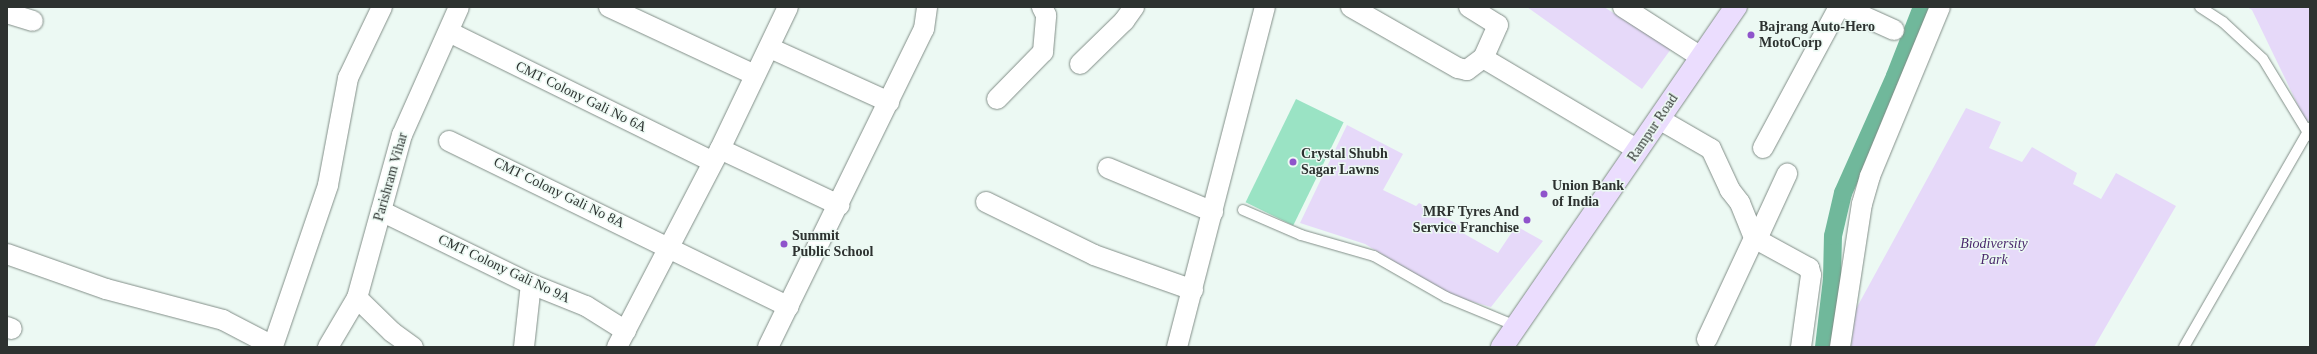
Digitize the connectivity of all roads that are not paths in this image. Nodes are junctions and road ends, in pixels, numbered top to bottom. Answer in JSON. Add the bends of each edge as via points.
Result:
{"nodes":[{"id":1,"x":382,"y":7,"type":"edge"},
{"id":2,"x":459,"y":7,"type":"edge"},
{"id":3,"x":609,"y":7,"type":"edge"},
{"id":4,"x":788,"y":7,"type":"edge"},
{"id":5,"x":927,"y":7,"type":"edge"},
{"id":6,"x":1042,"y":7,"type":"edge"},
{"id":7,"x":1134,"y":7,"type":"edge"},
{"id":8,"x":1265,"y":7,"type":"edge"},
{"id":9,"x":1351,"y":7,"type":"edge"},
{"id":10,"x":1469,"y":7,"type":"edge"},
{"id":11,"x":1623,"y":7,"type":"edge"},
{"id":12,"x":1736,"y":7,"type":"edge"},
{"id":13,"x":1839,"y":7,"type":"edge"},
{"id":14,"x":1843,"y":7,"type":"edge"},
{"id":15,"x":1940,"y":7,"type":"edge"},
{"id":16,"x":2200,"y":7,"type":"edge"},
{"id":17,"x":7,"y":13,"type":"edge"},
{"id":18,"x":33,"y":21,"type":"dead end"},
{"id":19,"x":1894,"y":30,"type":"dead end"},
{"id":20,"x":449,"y":32,"type":"junction"},
{"id":21,"x":770,"y":48,"type":"junction"},
{"id":22,"x":1701,"y":57,"type":"junction"},
{"id":23,"x":1483,"y":58,"type":"junction"},
{"id":24,"x":1080,"y":64,"type":"dead end"},
{"id":25,"x":755,"y":75,"type":"junction"},
{"id":26,"x":997,"y":99,"type":"dead end"},
{"id":27,"x":889,"y":102,"type":"junction"},
{"id":28,"x":1660,"y":119,"type":"junction"},
{"id":29,"x":2309,"y":132,"type":"edge"},
{"id":30,"x":449,"y":140,"type":"dead end"},
{"id":31,"x":1763,"y":148,"type":"dead end"},
{"id":32,"x":1638,"y":150,"type":"junction"},
{"id":33,"x":717,"y":155,"type":"junction"},
{"id":34,"x":1108,"y":168,"type":"dead end"},
{"id":35,"x":1787,"y":174,"type":"dead end"},
{"id":36,"x":986,"y":202,"type":"dead end"},
{"id":37,"x":839,"y":205,"type":"junction"},
{"id":38,"x":1207,"y":209,"type":"junction"},
{"id":39,"x":1243,"y":210,"type":"dead end"},
{"id":40,"x":381,"y":211,"type":"junction"},
{"id":41,"x":1756,"y":238,"type":"junction"},
{"id":42,"x":668,"y":248,"type":"junction"},
{"id":43,"x":7,"y":254,"type":"edge"},
{"id":44,"x":531,"y":284,"type":"junction"},
{"id":45,"x":1186,"y":288,"type":"junction"},
{"id":46,"x":357,"y":298,"type":"junction"},
{"id":47,"x":788,"y":307,"type":"junction"},
{"id":48,"x":1516,"y":326,"type":"junction"},
{"id":49,"x":1707,"y":339,"type":"dead end"},
{"id":50,"x":621,"y":342,"type":"edge"},
{"id":51,"x":328,"y":347,"type":"edge"},
{"id":52,"x":413,"y":347,"type":"edge"},
{"id":53,"x":524,"y":347,"type":"edge"},
{"id":54,"x":768,"y":347,"type":"edge"},
{"id":55,"x":1177,"y":347,"type":"edge"},
{"id":56,"x":1502,"y":347,"type":"edge"},
{"id":57,"x":1801,"y":347,"type":"edge"},
{"id":58,"x":1840,"y":347,"type":"edge"},
{"id":59,"x":2184,"y":347,"type":"edge"}],
"edges":[{"from":1,"to":43,"type":"street","via":[[348,78],[328,185],[273,346],[223,320],[106,289]]},
{"from":2,"to":20,"type":"street","name":"Parishram Vihar"},
{"from":3,"to":25,"type":"street"},
{"from":4,"to":21,"type":"street"},
{"from":5,"to":27,"type":"street","via":[[924,29]]},
{"from":6,"to":26,"type":"street","via":[[1046,15],[1042,52]]},
{"from":7,"to":24,"type":"street"},
{"from":8,"to":38,"type":"street"},
{"from":9,"to":23,"type":"street","via":[[1458,68],[1467,70]]},
{"from":10,"to":23,"type":"street","via":[[1498,25]]},
{"from":11,"to":22,"type":"street"},
{"from":12,"to":22,"type":"main road","name":"Rampur Road"},
{"from":13,"to":31,"type":"street"},
{"from":14,"to":19,"type":"street"},
{"from":15,"to":58,"type":"street","via":[[1870,176],[1862,204]]},
{"from":16,"to":29,"type":"lane","via":[[2223,22],[2263,60]]},
{"from":17,"to":18,"type":"street"},
{"from":20,"to":33,"type":"street","name":"CMT Colony Gali No 6A"},
{"from":20,"to":40,"type":"street","name":"Parishram Vihar","via":[[402,135]]},
{"from":21,"to":25,"type":"street"},
{"from":21,"to":27,"type":"street"},
{"from":22,"to":28,"type":"main road","name":"Rampur Road"},
{"from":23,"to":32,"type":"street"},
{"from":25,"to":33,"type":"street"},
{"from":27,"to":37,"type":"street"},
{"from":28,"to":32,"type":"main road","name":"Rampur Road"},
{"from":28,"to":41,"type":"street","via":[[1711,149]]},
{"from":29,"to":59,"type":"lane"},
{"from":30,"to":42,"type":"street","name":"CMT Colony Gali No 8A"},
{"from":32,"to":48,"type":"main road","name":"Rampur Road"},
{"from":33,"to":37,"type":"street","name":"CMT Colony Gali No 6A"},
{"from":33,"to":42,"type":"street"},
{"from":34,"to":38,"type":"street"},
{"from":35,"to":41,"type":"street"},
{"from":36,"to":45,"type":"street","via":[[1094,255]]},
{"from":37,"to":47,"type":"street"},
{"from":38,"to":45,"type":"street"},
{"from":39,"to":48,"type":"lane","via":[[1301,235],[1374,256],[1446,297]]},
{"from":40,"to":44,"type":"street","name":"CMT Colony Gali No 9A"},
{"from":40,"to":46,"type":"street","name":"Parishram Vihar"},
{"from":41,"to":49,"type":"street"},
{"from":41,"to":57,"type":"street","via":[[1811,271]]},
{"from":42,"to":47,"type":"street","name":"CMT Colony Gali No 8A"},
{"from":42,"to":50,"type":"street"},
{"from":44,"to":50,"type":"street","name":"CMT Colony Gali No 9A","via":[[586,306]]},
{"from":44,"to":53,"type":"street"},
{"from":45,"to":55,"type":"street"},
{"from":46,"to":51,"type":"street","name":"Parishram Vihar"},
{"from":46,"to":52,"type":"street","via":[[392,332]]},
{"from":47,"to":54,"type":"street"},
{"from":48,"to":56,"type":"main road","name":"Rampur Road"}]}
